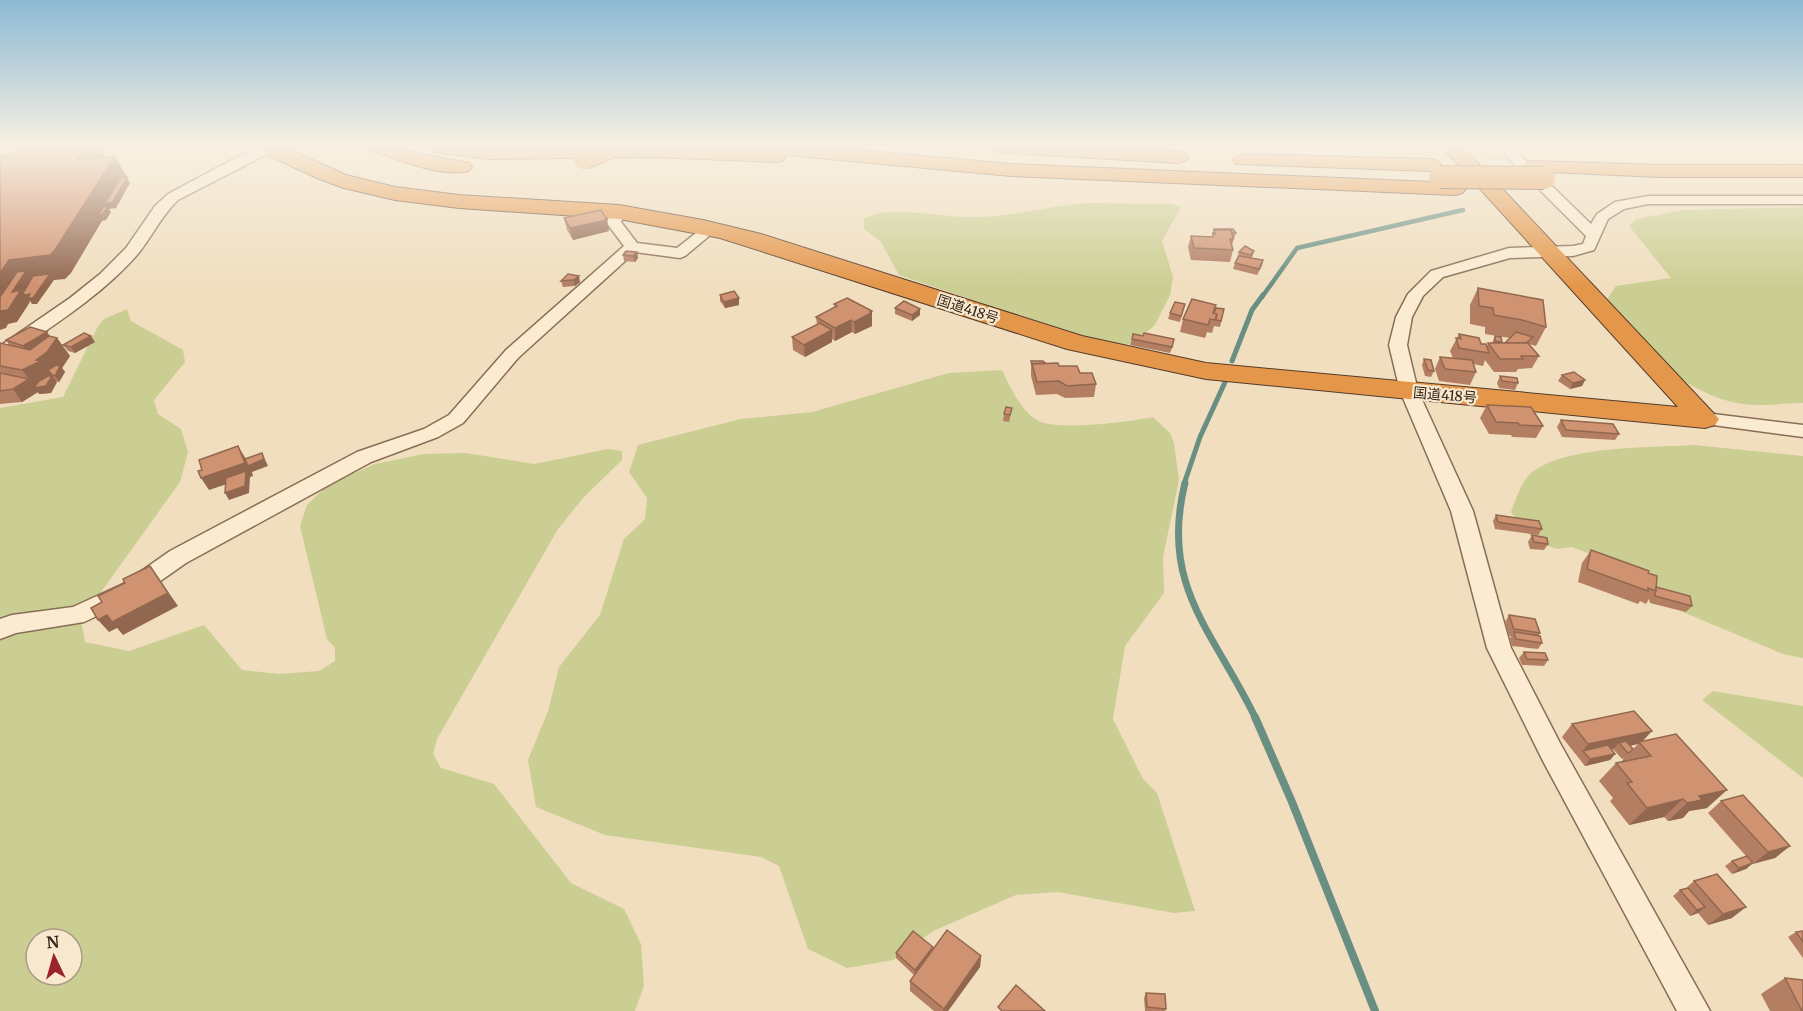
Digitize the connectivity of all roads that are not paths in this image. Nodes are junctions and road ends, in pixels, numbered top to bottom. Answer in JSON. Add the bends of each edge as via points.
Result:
{"nodes":[{"id":1,"x":180,"y":193,"type":"edge"},
{"id":2,"x":391,"y":193,"type":"edge"},
{"id":3,"x":1469,"y":193,"type":"edge"},
{"id":4,"x":1491,"y":193,"type":"edge"},
{"id":5,"x":1551,"y":193,"type":"edge"},
{"id":6,"x":1803,"y":200,"type":"edge"},
{"id":7,"x":619,"y":213,"type":"junction"},
{"id":8,"x":701,"y":236,"type":"dead end"},
{"id":9,"x":1595,"y":236,"type":"junction"},
{"id":10,"x":632,"y":246,"type":"junction"},
{"id":11,"x":1541,"y":253,"type":"junction"},
{"id":12,"x":0,"y":354,"type":"edge"},
{"id":13,"x":1408,"y":391,"type":"junction"},
{"id":14,"x":1694,"y":418,"type":"junction"},
{"id":15,"x":1803,"y":431,"type":"edge"},
{"id":16,"x":0,"y":630,"type":"edge"},
{"id":17,"x":1694,"y":1011,"type":"edge"}],
"edges":[{"from":1,"to":12,"type":"street","via":[[160,209],[132,251],[106,277]]},
{"from":2,"to":7,"type":"highway","name":"国道418号"},
{"from":3,"to":11,"type":"highway"},
{"from":4,"to":11,"type":"highway"},
{"from":5,"to":9,"type":"street"},
{"from":6,"to":9,"type":"street","via":[[1648,200],[1620,205],[1602,217]]},
{"from":7,"to":10,"type":"street","via":[[613,222]]},
{"from":7,"to":13,"type":"highway","name":"国道418号","via":[[753,239],[1076,343],[1152,361],[1206,371]]},
{"from":8,"to":10,"type":"street","via":[[680,253]]},
{"from":9,"to":11,"type":"street","via":[[1588,247]]},
{"from":10,"to":16,"type":"street","via":[[512,354],[456,419],[430,433],[363,457],[178,557],[131,590],[76,616],[12,624]]},
{"from":11,"to":13,"type":"street","via":[[1496,256],[1437,274],[1416,294],[1404,317],[1398,345]]},
{"from":11,"to":14,"type":"highway"},
{"from":13,"to":14,"type":"highway","name":"国道418号"},
{"from":13,"to":17,"type":"street","via":[[1462,511],[1500,648],[1552,753]]},
{"from":14,"to":15,"type":"street"}]}
